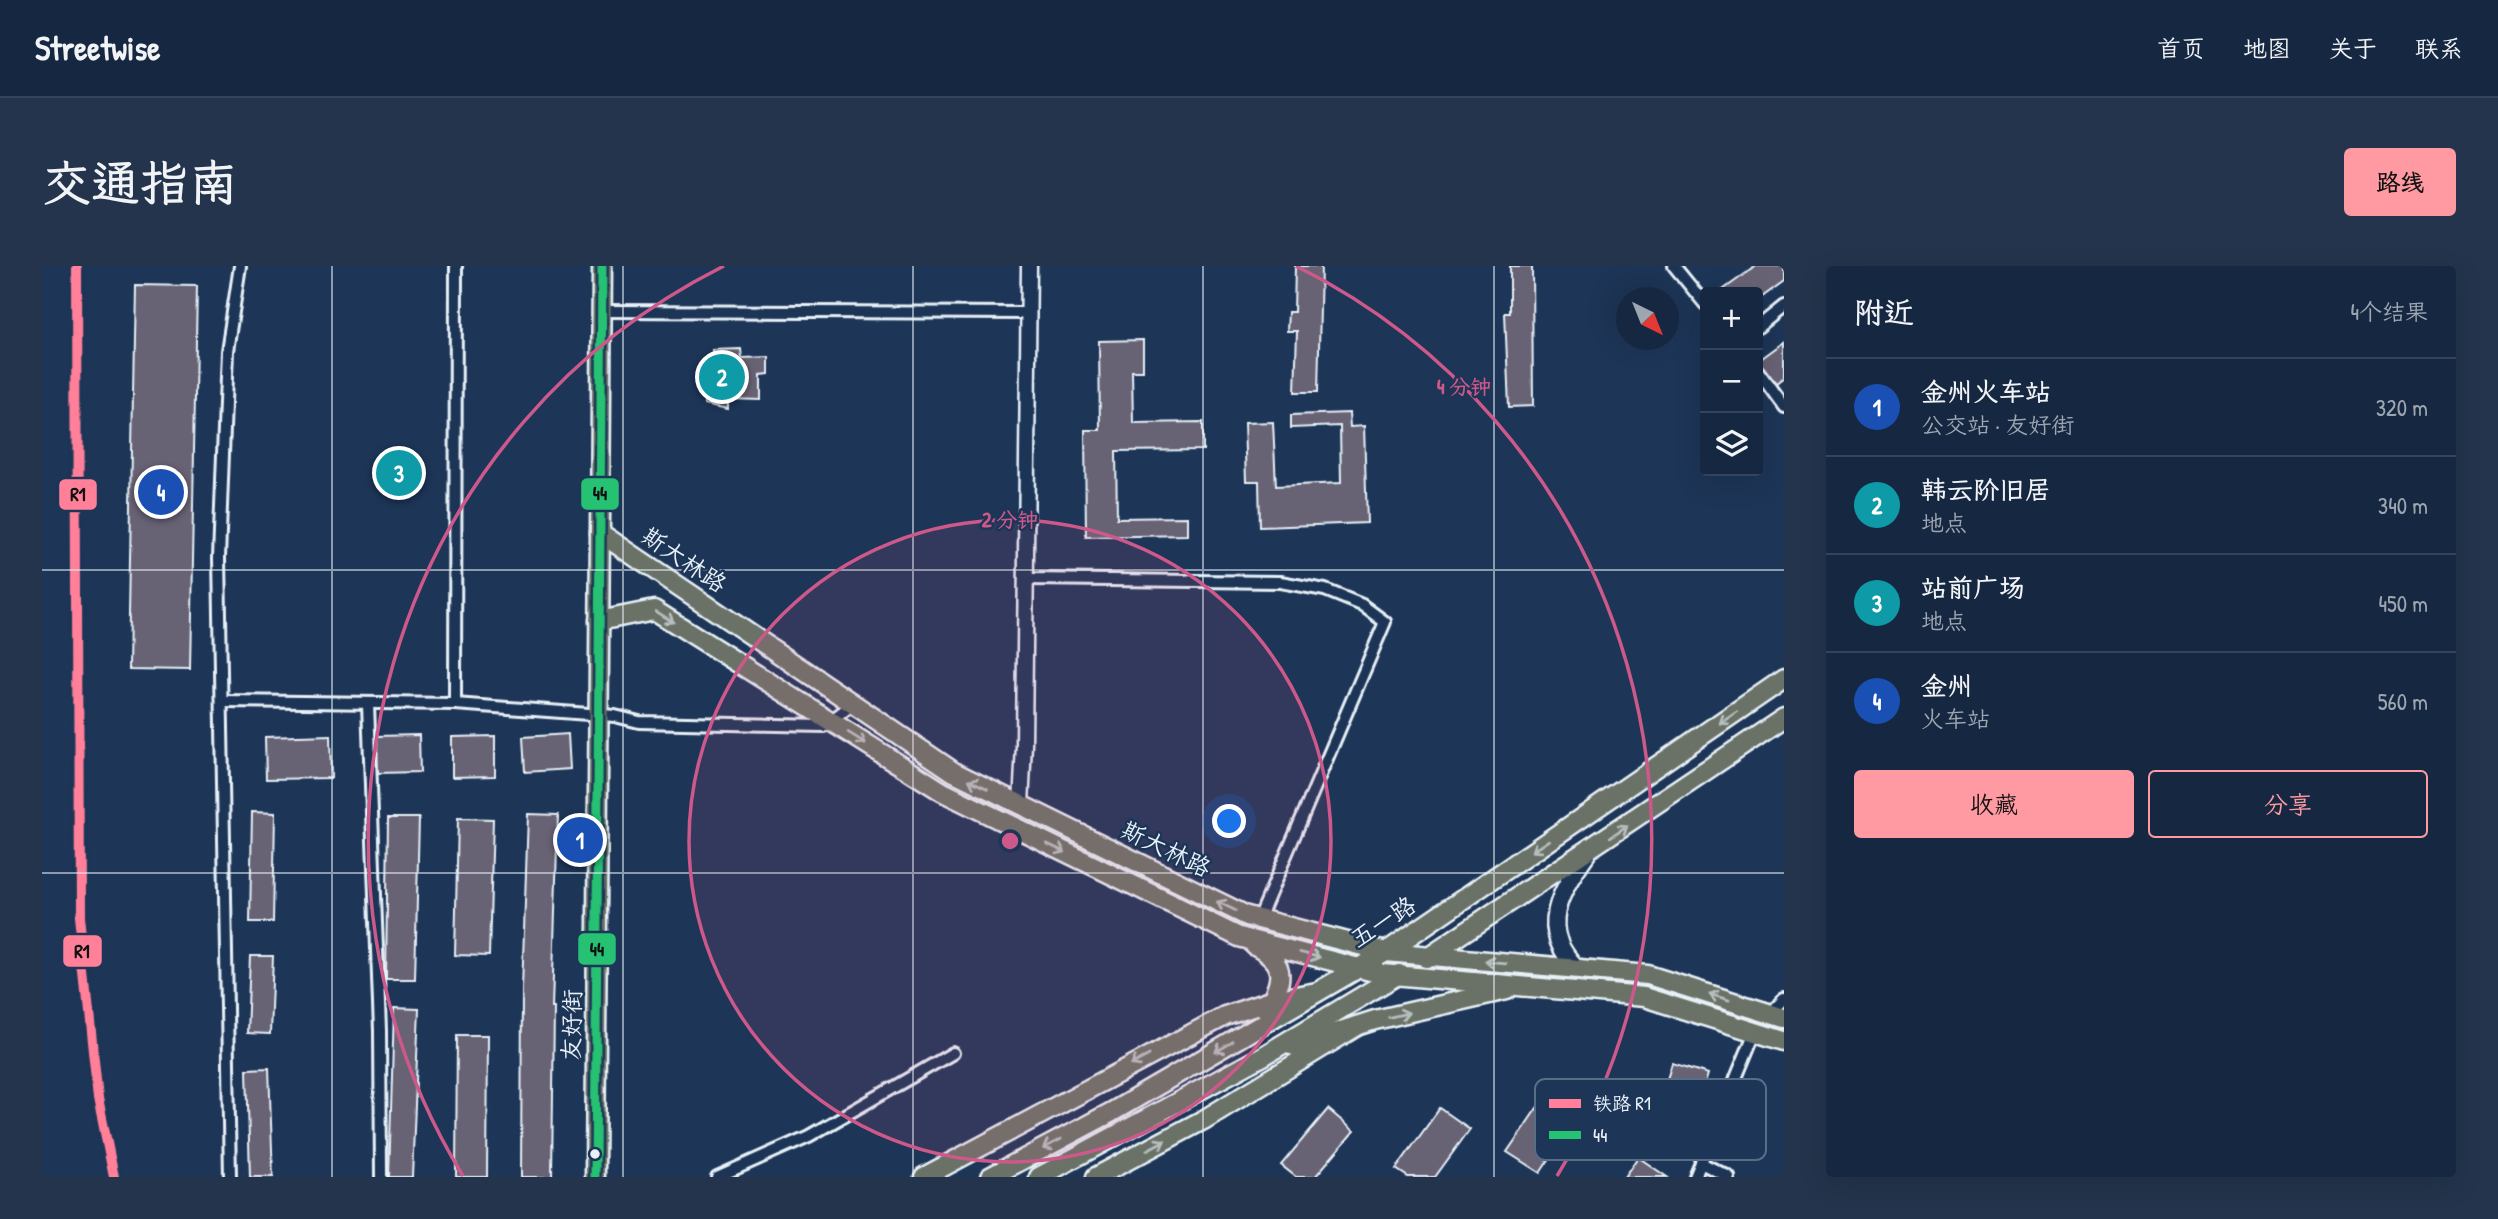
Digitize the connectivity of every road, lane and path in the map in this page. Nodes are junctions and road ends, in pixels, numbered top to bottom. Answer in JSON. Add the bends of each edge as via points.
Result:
{"nodes":[{"id":1,"x":240,"y":266,"type":"edge"},
{"id":2,"x":456,"y":266,"type":"edge"},
{"id":3,"x":602,"y":266,"type":"edge"},
{"id":4,"x":1029,"y":266,"type":"edge"},
{"id":5,"x":1674,"y":266,"type":"edge"},
{"id":6,"x":1700,"y":298,"type":"edge"},
{"id":7,"x":1784,"y":306,"type":"edge"},
{"id":8,"x":601,"y":311,"type":"junction"},
{"id":9,"x":1028,"y":313,"type":"junction"},
{"id":10,"x":1763,"y":323,"type":"edge"},
{"id":11,"x":1763,"y":378,"type":"edge"},
{"id":12,"x":1784,"y":407,"type":"edge"},
{"id":13,"x":600,"y":533,"type":"junction"},
{"id":14,"x":1026,"y":579,"type":"junction"},
{"id":15,"x":599,"y":621,"type":"junction"},
{"id":16,"x":1784,"y":679,"type":"edge"},
{"id":17,"x":222,"y":701,"type":"junction"},
{"id":18,"x":368,"y":704,"type":"junction"},
{"id":19,"x":455,"y":704,"type":"junction"},
{"id":20,"x":853,"y":704,"type":"junction"},
{"id":21,"x":597,"y":714,"type":"junction"},
{"id":22,"x":1784,"y":718,"type":"edge"},
{"id":23,"x":831,"y":722,"type":"junction"},
{"id":24,"x":1021,"y":805,"type":"junction"},
{"id":25,"x":1588,"y":852,"type":"junction"},
{"id":26,"x":1259,"y":919,"type":"junction"},
{"id":27,"x":1239,"y":937,"type":"junction"},
{"id":28,"x":1386,"y":951,"type":"junction"},
{"id":29,"x":1428,"y":956,"type":"junction"},
{"id":30,"x":1358,"y":968,"type":"junction"},
{"id":31,"x":1578,"y":969,"type":"junction"},
{"id":32,"x":1396,"y":976,"type":"junction"},
{"id":33,"x":1523,"y":987,"type":"junction"},
{"id":34,"x":1317,"y":992,"type":"junction"},
{"id":35,"x":1784,"y":999,"type":"edge"},
{"id":36,"x":1273,"y":1000,"type":"junction"},
{"id":37,"x":1778,"y":1015,"type":"edge"},
{"id":38,"x":1260,"y":1026,"type":"junction"},
{"id":39,"x":1357,"y":1026,"type":"junction"},
{"id":40,"x":1755,"y":1032,"type":"junction"},
{"id":41,"x":1784,"y":1041,"type":"edge"},
{"id":42,"x":953,"y":1053,"type":"dead end"},
{"id":43,"x":1264,"y":1056,"type":"junction"},
{"id":44,"x":1736,"y":1079,"type":"edge"},
{"id":45,"x":1702,"y":1160,"type":"edge"},
{"id":46,"x":1701,"y":1163,"type":"junction"},
{"id":47,"x":230,"y":1177,"type":"edge"},
{"id":48,"x":381,"y":1177,"type":"edge"},
{"id":49,"x":595,"y":1177,"type":"edge"},
{"id":50,"x":717,"y":1177,"type":"edge"},
{"id":51,"x":924,"y":1177,"type":"edge"},
{"id":52,"x":990,"y":1177,"type":"edge"},
{"id":53,"x":1039,"y":1177,"type":"edge"},
{"id":54,"x":1096,"y":1177,"type":"edge"},
{"id":55,"x":1695,"y":1177,"type":"edge"},
{"id":56,"x":1730,"y":1177,"type":"edge"}],
"edges":[{"from":1,"to":17,"type":"street","via":[[227,351],[219,558]]},
{"from":2,"to":19,"type":"street"},
{"from":3,"to":8,"type":"main road","name":"友好街"},
{"from":4,"to":9,"type":"street"},
{"from":5,"to":6,"type":"street"},
{"from":7,"to":10,"type":"street"},
{"from":8,"to":9,"type":"street"},
{"from":8,"to":13,"type":"main road","name":"友好街"},
{"from":9,"to":14,"type":"street"},
{"from":11,"to":12,"type":"street"},
{"from":13,"to":15,"type":"main road","name":"友好街"},
{"from":13,"to":20,"type":"main road","name":"斯大林路"},
{"from":14,"to":24,"type":"street"},
{"from":14,"to":26,"type":"street","via":[[1280,582],[1325,590],[1362,605],[1385,622]]},
{"from":15,"to":21,"type":"main road","name":"友好街"},
{"from":15,"to":23,"type":"main road","name":"斯大林路","one_way":true,"via":[[654,610]]},
{"from":16,"to":28,"type":"main road","name":"五一路","one_way":true},
{"from":17,"to":18,"type":"street"},
{"from":17,"to":47,"type":"street"},
{"from":18,"to":19,"type":"street"},
{"from":18,"to":48,"type":"street"},
{"from":19,"to":21,"type":"street"},
{"from":20,"to":23,"type":"street"},
{"from":24,"to":20,"type":"main road","name":"斯大林路","one_way":true,"via":[[954,772]]},
{"from":21,"to":23,"type":"street","via":[[639,722],[824,726]]},
{"from":21,"to":49,"type":"main road","name":"友好街"},
{"from":25,"to":22,"type":"main road","one_way":true},
{"from":23,"to":27,"type":"main road","name":"斯大林路","one_way":true,"via":[[943,792]]},
{"from":26,"to":24,"type":"main road","name":"斯大林路","one_way":true},
{"from":25,"to":29,"type":"main road"},
{"from":25,"to":31,"type":"main road","via":[[1555,912],[1558,944]]},
{"from":26,"to":28,"type":"main road","name":"斯大林路"},
{"from":27,"to":30,"type":"main road","name":"斯大林路","one_way":true},
{"from":27,"to":36,"type":"main road","via":[[1271,954],[1279,966]]},
{"from":28,"to":29,"type":"main road","name":"斯大林路"},
{"from":28,"to":30,"type":"main road","name":"五一路"},
{"from":31,"to":29,"type":"main road","name":"斯大林路","one_way":true},
{"from":29,"to":32,"type":"main road"},
{"from":30,"to":32,"type":"main road","name":"斯大林路"},
{"from":30,"to":34,"type":"main road","name":"五一路"},
{"from":37,"to":31,"type":"main road","name":"斯大林路","one_way":true,"via":[[1648,975]]},
{"from":32,"to":33,"type":"main road","name":"斯大林路"},
{"from":32,"to":43,"type":"main road"},
{"from":39,"to":33,"type":"main road","one_way":true},
{"from":33,"to":40,"type":"main road","name":"斯大林路","via":[[1644,997]]},
{"from":34,"to":36,"type":"main road"},
{"from":34,"to":38,"type":"main road","name":"五一路"},
{"from":35,"to":37,"type":"street"},
{"from":36,"to":38,"type":"main road"},
{"from":36,"to":51,"type":"main road","one_way":true,"via":[[1225,1016]]},
{"from":38,"to":52,"type":"main road","name":"五一路","one_way":true},
{"from":39,"to":43,"type":"main road"},
{"from":54,"to":39,"type":"main road","one_way":true,"via":[[1205,1119]]},
{"from":40,"to":41,"type":"main road","name":"斯大林路"},
{"from":40,"to":44,"type":"street"},
{"from":42,"to":50,"type":"street","via":[[809,1136]]},
{"from":43,"to":53,"type":"main road"},
{"from":45,"to":46,"type":"street"},
{"from":46,"to":55,"type":"street"},
{"from":46,"to":56,"type":"street"}]}
